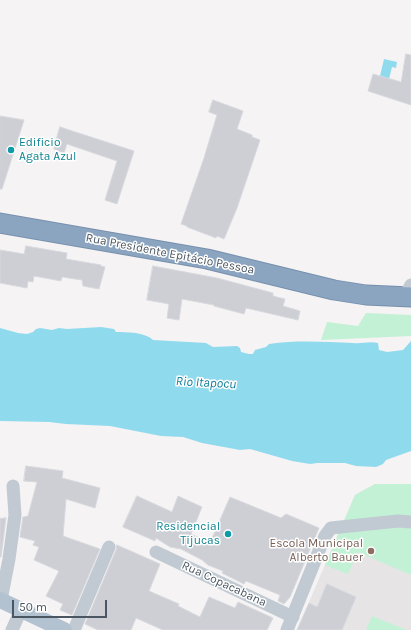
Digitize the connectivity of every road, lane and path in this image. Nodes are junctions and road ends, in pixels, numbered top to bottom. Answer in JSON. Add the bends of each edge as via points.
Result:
{"nodes":[{"id":1,"x":0,"y":223,"type":"edge"},
{"id":2,"x":409,"y":293,"type":"edge"},
{"id":3,"x":13,"y":486,"type":"dead end"},
{"id":4,"x":411,"y":522,"type":"edge"},
{"id":5,"x":110,"y":546,"type":"dead end"},
{"id":6,"x":156,"y":552,"type":"dead end"},
{"id":7,"x":1,"y":600,"type":"edge"},
{"id":8,"x":21,"y":610,"type":"junction"},
{"id":9,"x":293,"y":617,"type":"junction"},
{"id":10,"x":12,"y":630,"type":"edge"},
{"id":11,"x":64,"y":630,"type":"edge"},
{"id":12,"x":74,"y":630,"type":"edge"},
{"id":13,"x":287,"y":630,"type":"edge"}],
"edges":[{"from":1,"to":2,"type":"highway","name":"Rua Presidente Epitácio Pessoa","via":[[207,259],[334,290],[366,295]]},
{"from":3,"to":7,"type":"street","via":[[15,515]]},
{"from":4,"to":9,"type":"street","via":[[331,528],[325,536]]},
{"from":5,"to":12,"type":"street"},
{"from":6,"to":9,"type":"street","name":"Rua Copacabana"},
{"from":7,"to":8,"type":"main road"},
{"from":8,"to":10,"type":"street"},
{"from":8,"to":11,"type":"main road"},
{"from":9,"to":13,"type":"street"}]}
